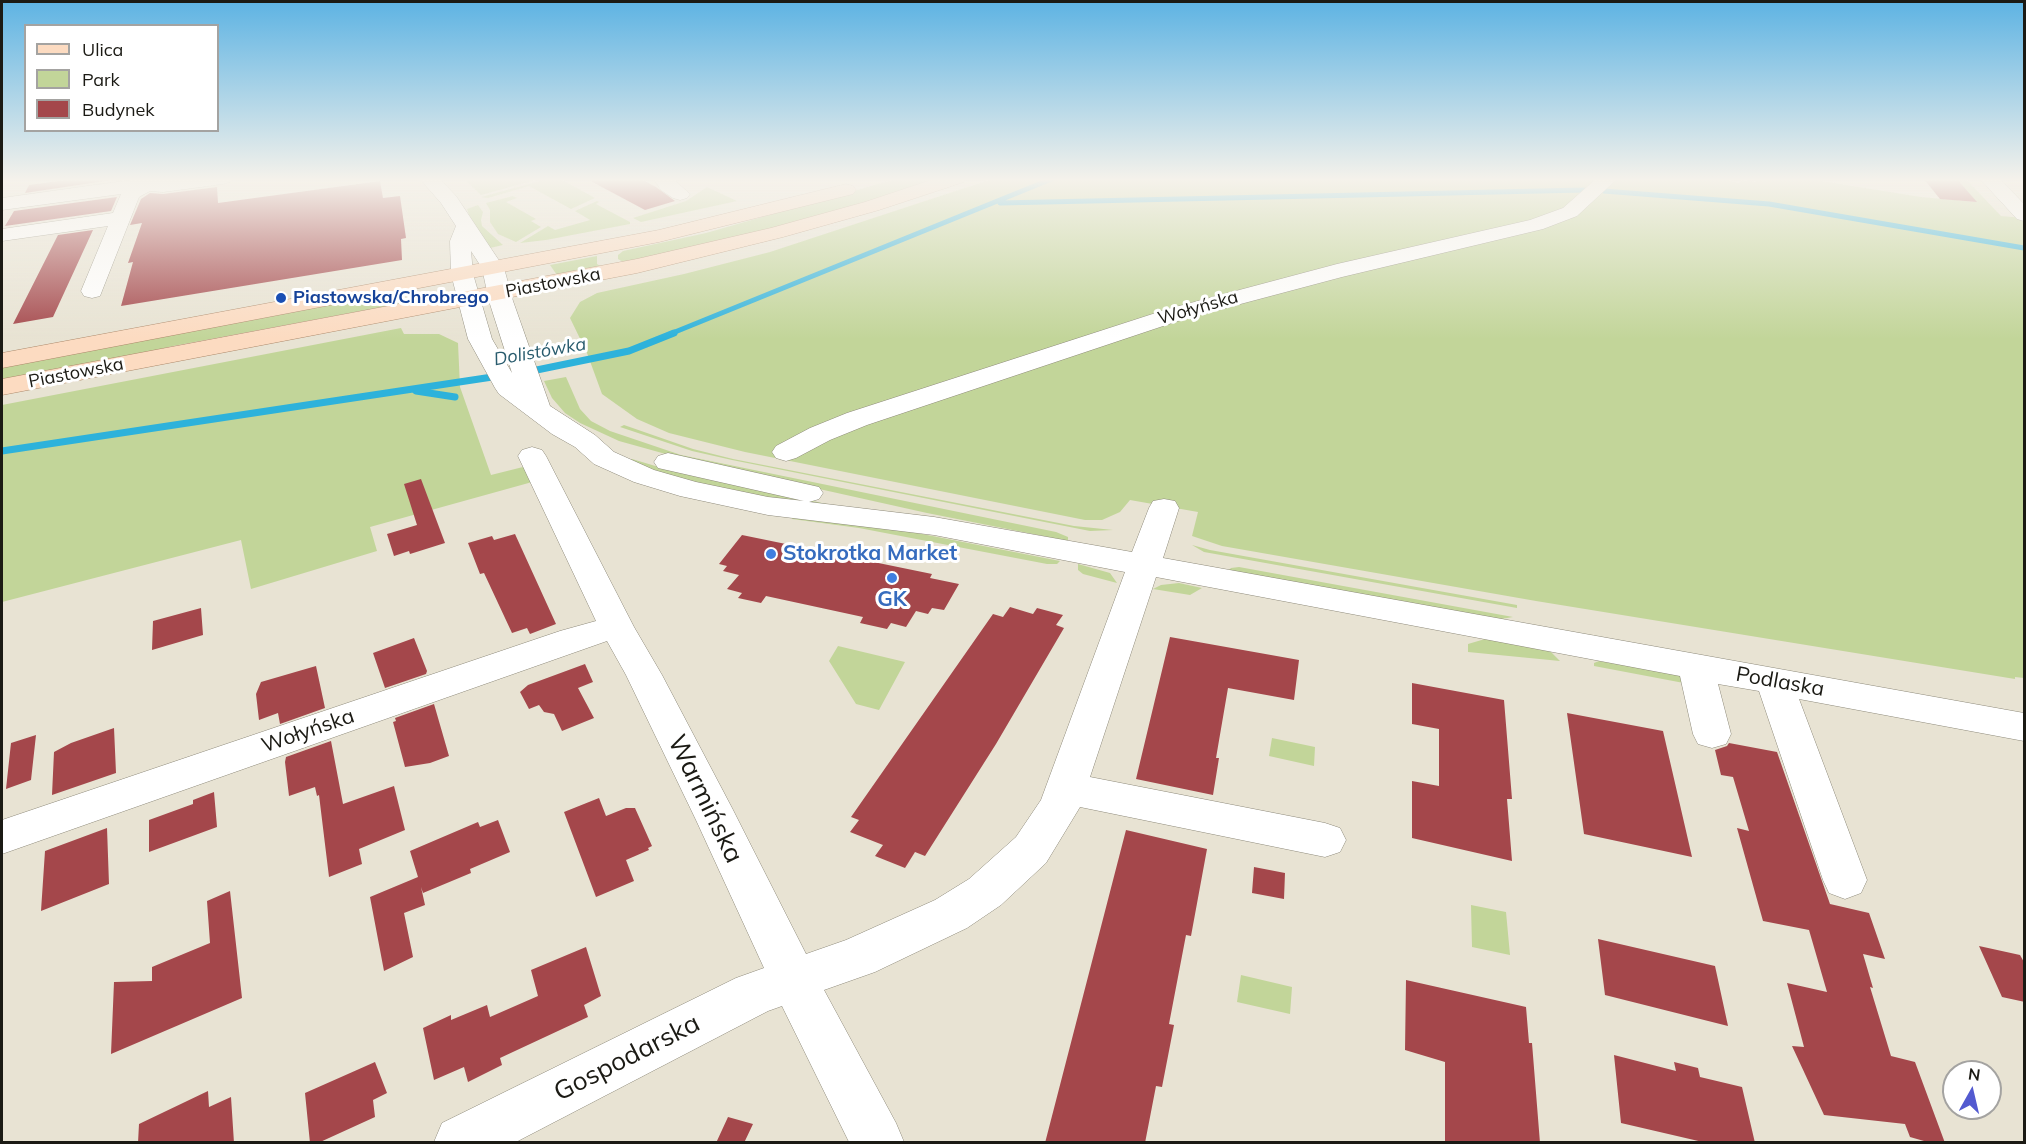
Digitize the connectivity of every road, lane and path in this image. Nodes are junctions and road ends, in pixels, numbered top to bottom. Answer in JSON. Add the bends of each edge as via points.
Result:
{"nodes":[{"id":1,"x":28,"y":231,"type":"edge"},
{"id":2,"x":116,"y":231,"type":"edge"},
{"id":3,"x":464,"y":231,"type":"edge"},
{"id":4,"x":468,"y":231,"type":"edge"},
{"id":5,"x":676,"y":231,"type":"edge"},
{"id":6,"x":781,"y":231,"type":"edge"},
{"id":7,"x":1509,"y":231,"type":"edge"},
{"id":8,"x":2,"y":235,"type":"edge"},
{"id":9,"x":624,"y":243,"type":"junction"},
{"id":10,"x":637,"y":266,"type":"junction"},
{"id":11,"x":493,"y":268,"type":"junction"},
{"id":12,"x":462,"y":274,"type":"junction"},
{"id":13,"x":92,"y":291,"type":"dead end"},
{"id":14,"x":499,"y":293,"type":"junction"},
{"id":15,"x":469,"y":299,"type":"junction"},
{"id":16,"x":2,"y":361,"type":"edge"},
{"id":17,"x":2,"y":387,"type":"edge"},
{"id":18,"x":525,"y":394,"type":"junction"},
{"id":19,"x":786,"y":452,"type":"dead end"},
{"id":20,"x":532,"y":456,"type":"dead end"},
{"id":21,"x":1164,"y":508,"type":"dead end"},
{"id":22,"x":1144,"y":565,"type":"junction"},
{"id":23,"x":616,"y":627,"type":"junction"},
{"id":24,"x":1696,"y":667,"type":"junction"},
{"id":25,"x":1774,"y":681,"type":"junction"},
{"id":26,"x":2025,"y":727,"type":"edge"},
{"id":27,"x":1712,"y":734,"type":"dead end"},
{"id":28,"x":1067,"y":788,"type":"junction"},
{"id":29,"x":2,"y":837,"type":"edge"},
{"id":30,"x":1325,"y":840,"type":"dead end"},
{"id":31,"x":1845,"y":880,"type":"dead end"},
{"id":32,"x":795,"y":980,"type":"junction"},
{"id":33,"x":462,"y":1143,"type":"edge"},
{"id":34,"x":877,"y":1143,"type":"edge"}],
"edges":[{"from":1,"to":8,"type":"street"},
{"from":2,"to":13,"type":"street"},
{"from":3,"to":12,"type":"street","via":[[460,241]]},
{"from":4,"to":11,"type":"street"},
{"from":5,"to":9,"type":"main road","name":"Piastowska"},
{"from":6,"to":10,"type":"main road","name":"Piastowska"},
{"from":7,"to":19,"type":"street","name":"Wołyńska","via":[[1176,314],[857,419]]},
{"from":9,"to":10,"type":"main road","via":[[605,258],[618,266]]},
{"from":9,"to":11,"type":"main road","name":"Piastowska"},
{"from":10,"to":14,"type":"main road","name":"Piastowska"},
{"from":11,"to":12,"type":"main road","name":"Piastowska"},
{"from":11,"to":14,"type":"street"},
{"from":12,"to":15,"type":"street"},
{"from":12,"to":16,"type":"main road","name":"Piastowska"},
{"from":14,"to":15,"type":"main road","name":"Piastowska"},
{"from":14,"to":18,"type":"street","via":[[522,360]]},
{"from":15,"to":17,"type":"main road","name":"Piastowska"},
{"from":15,"to":18,"type":"street","via":[[480,339],[494,365]]},
{"from":18,"to":22,"type":"street","name":"Podlaska","via":[[562,428],[604,458],[691,490],[768,506],[922,524]]},
{"from":20,"to":23,"type":"street","name":"Warmińska"},
{"from":21,"to":22,"type":"street","name":"Gospodarska"},
{"from":22,"to":24,"type":"street","name":"Podlaska"},
{"from":22,"to":28,"type":"street","name":"Gospodarska"},
{"from":23,"to":29,"type":"street","name":"Wołyńska"},
{"from":23,"to":32,"type":"street","name":"Warmińska","via":[[644,675]]},
{"from":24,"to":25,"type":"street","name":"Podlaska"},
{"from":24,"to":27,"type":"street"},
{"from":25,"to":26,"type":"street","name":"Podlaska"},
{"from":25,"to":31,"type":"street"},
{"from":28,"to":30,"type":"street"},
{"from":28,"to":32,"type":"street","name":"Gospodarska","via":[[1031,850],[985,892],[951,914],[858,957]]},
{"from":32,"to":33,"type":"street","name":"Gospodarska","via":[[753,994]]},
{"from":32,"to":34,"type":"street","name":"Warmińska"}]}
